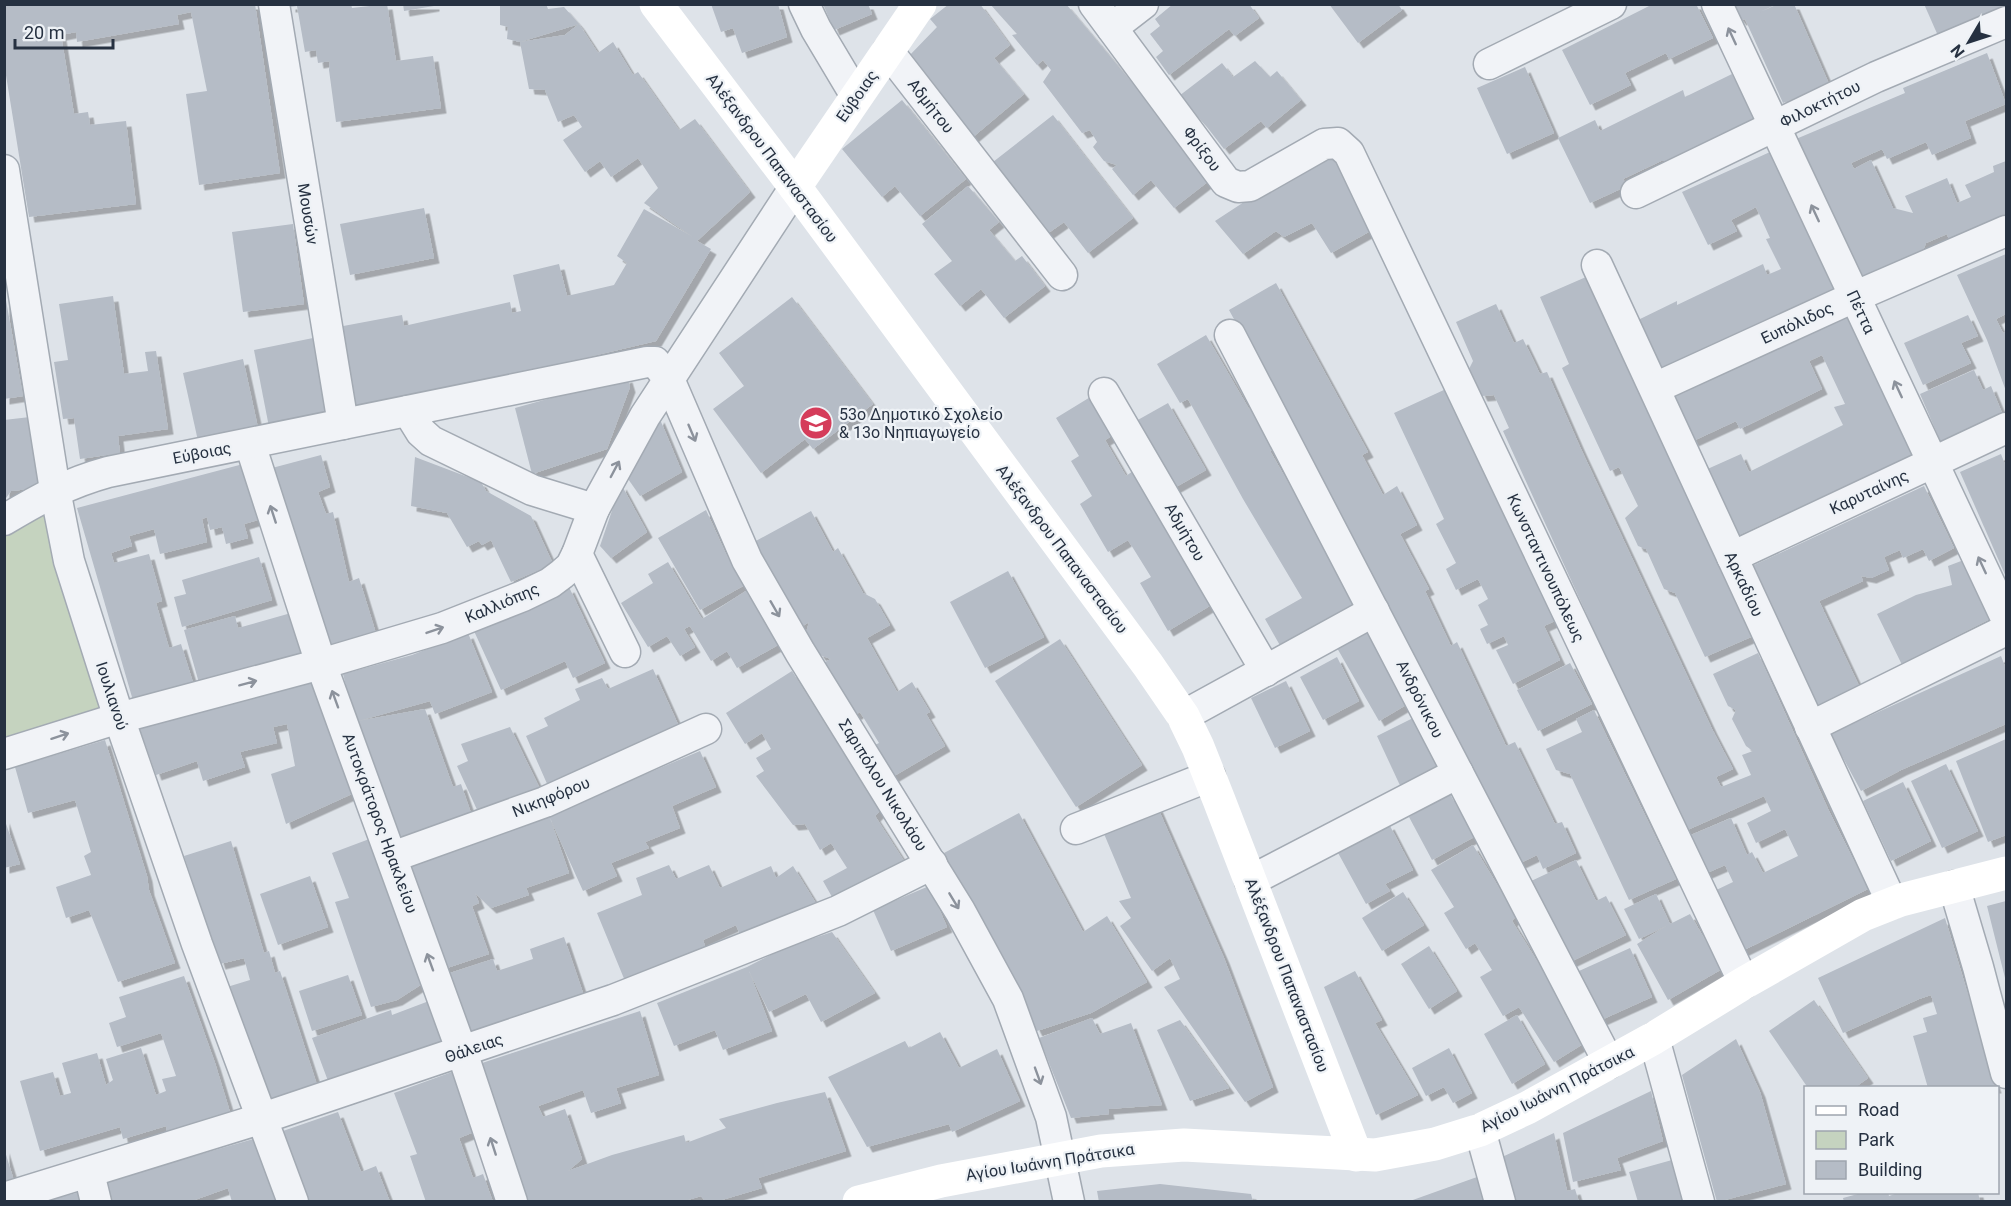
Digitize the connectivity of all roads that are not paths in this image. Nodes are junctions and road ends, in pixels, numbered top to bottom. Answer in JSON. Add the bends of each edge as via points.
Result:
{"nodes":[{"id":1,"x":274,"y":4,"type":"edge"},
{"id":2,"x":657,"y":4,"type":"edge"},
{"id":3,"x":804,"y":4,"type":"edge"},
{"id":4,"x":920,"y":4,"type":"edge"},
{"id":5,"x":1094,"y":4,"type":"edge"},
{"id":6,"x":1143,"y":4,"type":"edge"},
{"id":7,"x":1611,"y":4,"type":"edge"},
{"id":8,"x":1717,"y":4,"type":"edge"},
{"id":9,"x":2007,"y":22,"type":"edge"},
{"id":10,"x":1112,"y":28,"type":"junction"},
{"id":11,"x":888,"y":51,"type":"junction"},
{"id":12,"x":1489,"y":64,"type":"dead end"},
{"id":13,"x":856,"y":96,"type":"junction"},
{"id":14,"x":1774,"y":126,"type":"junction"},
{"id":15,"x":1349,"y":153,"type":"joint"},
{"id":16,"x":4,"y":170,"type":"edge"},
{"id":17,"x":795,"y":188,"type":"junction"},
{"id":18,"x":1636,"y":193,"type":"dead end"},
{"id":19,"x":2007,"y":231,"type":"edge"},
{"id":20,"x":1597,"y":265,"type":"dead end"},
{"id":21,"x":1062,"y":274,"type":"dead end"},
{"id":22,"x":1854,"y":297,"type":"junction"},
{"id":23,"x":1230,"y":335,"type":"dead end"},
{"id":24,"x":669,"y":379,"type":"junction"},
{"id":25,"x":1655,"y":388,"type":"junction"},
{"id":26,"x":1104,"y":393,"type":"dead end"},
{"id":27,"x":408,"y":411,"type":"junction"},
{"id":28,"x":343,"y":424,"type":"junction"},
{"id":29,"x":2007,"y":428,"type":"edge"},
{"id":30,"x":250,"y":444,"type":"junction"},
{"id":31,"x":1933,"y":462,"type":"junction"},
{"id":32,"x":55,"y":490,"type":"junction"},
{"id":33,"x":594,"y":509,"type":"junction"},
{"id":34,"x":4,"y":520,"type":"edge"},
{"id":35,"x":577,"y":554,"type":"junction"},
{"id":36,"x":1732,"y":557,"type":"junction"},
{"id":37,"x":1374,"y":611,"type":"junction"},
{"id":38,"x":2007,"y":618,"type":"edge"},
{"id":39,"x":2007,"y":630,"type":"edge"},
{"id":40,"x":625,"y":652,"type":"dead end"},
{"id":41,"x":321,"y":664,"type":"junction"},
{"id":42,"x":1266,"y":671,"type":"junction"},
{"id":43,"x":1183,"y":716,"type":"junction"},
{"id":44,"x":119,"y":718,"type":"junction"},
{"id":45,"x":1810,"y":727,"type":"junction"},
{"id":46,"x":706,"y":729,"type":"dead end"},
{"id":47,"x":4,"y":754,"type":"edge"},
{"id":48,"x":1458,"y":773,"type":"junction"},
{"id":49,"x":1210,"y":776,"type":"junction"},
{"id":50,"x":1076,"y":829,"type":"dead end"},
{"id":51,"x":392,"y":857,"type":"junction"},
{"id":52,"x":932,"y":864,"type":"junction"},
{"id":53,"x":2007,"y":873,"type":"edge"},
{"id":54,"x":1250,"y":881,"type":"junction"},
{"id":55,"x":1954,"y":886,"type":"junction"},
{"id":56,"x":1892,"y":903,"type":"junction"},
{"id":57,"x":1744,"y":983,"type":"junction"},
{"id":58,"x":1654,"y":1038,"type":"junction"},
{"id":59,"x":462,"y":1052,"type":"junction"},
{"id":60,"x":1609,"y":1063,"type":"junction"},
{"id":61,"x":2007,"y":1073,"type":"edge"},
{"id":62,"x":263,"y":1118,"type":"junction"},
{"id":63,"x":1480,"y":1130,"type":"junction"},
{"id":64,"x":1356,"y":1155,"type":"junction"},
{"id":65,"x":1061,"y":1158,"type":"junction"},
{"id":66,"x":92,"y":1187,"type":"edge"},
{"id":67,"x":4,"y":1198,"type":"edge"},
{"id":68,"x":294,"y":1202,"type":"edge"},
{"id":69,"x":512,"y":1202,"type":"edge"},
{"id":70,"x":859,"y":1202,"type":"edge"},
{"id":71,"x":1069,"y":1202,"type":"edge"},
{"id":72,"x":1500,"y":1202,"type":"edge"},
{"id":73,"x":1699,"y":1202,"type":"edge"}],
"edges":[{"from":1,"to":28,"type":"street","name":"Μουσών"},
{"from":2,"to":17,"type":"main road","name":"Αλέξανδρου Παπαναστασίου"},
{"from":3,"to":13,"type":"street"},
{"from":4,"to":11,"type":"main road","name":"Εύβοιας"},
{"from":5,"to":10,"type":"street","name":"Φρίξου"},
{"from":6,"to":10,"type":"street"},
{"from":7,"to":12,"type":"street"},
{"from":14,"to":8,"type":"street","name":"Πέττα","one_way":true},
{"from":9,"to":14,"type":"street","name":"Φιλοκτήτου","via":[[1876,77]]},
{"from":10,"to":15,"type":"street","name":"Φρίξου","via":[[1226,182],[1238,188],[1250,186],[1324,144],[1338,143]]},
{"from":11,"to":13,"type":"main road","name":"Εύβοιας"},
{"from":11,"to":21,"type":"street","name":"Αδμήτου"},
{"from":13,"to":17,"type":"main road","name":"Εύβοιας"},
{"from":14,"to":18,"type":"street","name":"Φιλοκτήτου"},
{"from":22,"to":14,"type":"street","name":"Πέττα","one_way":true},
{"from":15,"to":57,"type":"street","name":"Κωνσταντινουπόλεως"},
{"from":16,"to":32,"type":"street","name":"Ιουλιανού"},
{"from":17,"to":24,"type":"street","name":"Καλλιόπης"},
{"from":17,"to":43,"type":"main road","name":"Αλέξανδρου Παπαναστασίου"},
{"from":19,"to":22,"type":"street","name":"Ευπόλιδος"},
{"from":20,"to":25,"type":"street","name":"Αρκαδίου"},
{"from":22,"to":25,"type":"street","name":"Ευπόλιδος"},
{"from":31,"to":22,"type":"street","name":"Πέττα","one_way":true},
{"from":23,"to":37,"type":"street","name":"Ανδρόνικου"},
{"from":24,"to":27,"type":"street","name":"Εύβοιας","via":[[655,362],[648,362]]},
{"from":33,"to":24,"type":"street","name":"Καλλιόπης","one_way":true},
{"from":24,"to":52,"type":"street","name":"Σαριπόλου Νικολάου","one_way":true,"via":[[747,560]]},
{"from":25,"to":36,"type":"street","name":"Αρκαδίου"},
{"from":26,"to":42,"type":"street","name":"Αδμήτου"},
{"from":27,"to":28,"type":"street","name":"Εύβοιας"},
{"from":27,"to":33,"type":"street","via":[[431,441],[532,490]]},
{"from":28,"to":30,"type":"street","name":"Εύβοιας"},
{"from":29,"to":31,"type":"street","name":"Καρυταίνης"},
{"from":30,"to":32,"type":"street","name":"Εύβοιας","via":[[108,472]]},
{"from":41,"to":30,"type":"street","name":"Αυτοκράτορος Ηρακλείου","one_way":true},
{"from":31,"to":36,"type":"street","name":"Καρυταίνης"},
{"from":38,"to":31,"type":"street","name":"Πέττα","one_way":true},
{"from":32,"to":34,"type":"street","name":"Εύβοιας"},
{"from":32,"to":44,"type":"street","name":"Ιουλιανού","via":[[69,561]]},
{"from":33,"to":35,"type":"street","name":"Καλλιόπης"},
{"from":35,"to":40,"type":"street"},
{"from":41,"to":35,"type":"street","name":"Καλλιόπης","one_way":true,"via":[[442,628],[523,596],[562,574]]},
{"from":36,"to":45,"type":"street","name":"Αρκαδίου"},
{"from":37,"to":42,"type":"street"},
{"from":37,"to":48,"type":"street","name":"Ανδρόνικου"},
{"from":39,"to":45,"type":"street"},
{"from":44,"to":41,"type":"street","name":"Καλλιόπης","one_way":true},
{"from":51,"to":41,"type":"street","name":"Αυτοκράτορος Ηρακλείου","one_way":true},
{"from":42,"to":43,"type":"street"},
{"from":43,"to":49,"type":"main road","name":"Αλέξανδρου Παπαναστασίου"},
{"from":47,"to":44,"type":"street","name":"Καλλιόπης","one_way":true},
{"from":44,"to":62,"type":"street","name":"Ιουλιανού","via":[[197,944]]},
{"from":45,"to":56,"type":"street","name":"Αρκαδίου"},
{"from":46,"to":51,"type":"street","name":"Νικηφόρου","via":[[545,801]]},
{"from":48,"to":54,"type":"street"},
{"from":48,"to":60,"type":"street","name":"Ανδρόνικου"},
{"from":49,"to":50,"type":"street"},
{"from":49,"to":54,"type":"main road","name":"Αλέξανδρου Παπαναστασίου"},
{"from":59,"to":51,"type":"street","name":"Αυτοκράτορος Ηρακλείου","one_way":true},
{"from":52,"to":59,"type":"street","name":"Θάλειας","via":[[838,911],[771,938],[613,1000]]},
{"from":52,"to":65,"type":"street","name":"Σαριπόλου Νικολάου","one_way":true,"via":[[1008,999],[1040,1083]]},
{"from":53,"to":55,"type":"main road","name":"Αγίου Ιωάννη Πράτσικα"},
{"from":54,"to":64,"type":"main road","name":"Αλέξανδρου Παπαναστασίου"},
{"from":55,"to":56,"type":"main road","name":"Αγίου Ιωάννη Πράτσικα"},
{"from":55,"to":61,"type":"street"},
{"from":56,"to":57,"type":"main road","name":"Αγίου Ιωάννη Πράτσικα","via":[[1842,926]]},
{"from":57,"to":58,"type":"main road","name":"Αγίου Ιωάννη Πράτσικα"},
{"from":58,"to":60,"type":"main road","name":"Αγίου Ιωάννη Πράτσικα"},
{"from":58,"to":73,"type":"street"},
{"from":59,"to":62,"type":"street","name":"Θάλειας"},
{"from":69,"to":59,"type":"street","name":"Αυτοκράτορος Ηρακλείου","one_way":true},
{"from":60,"to":63,"type":"main road","name":"Αγίου Ιωάννη Πράτσικα"},
{"from":62,"to":66,"type":"street","name":"Θάλειας"},
{"from":62,"to":68,"type":"street","name":"Ιουλιανού"},
{"from":63,"to":64,"type":"main road","name":"Αγίου Ιωάννη Πράτσικα","via":[[1417,1148]]},
{"from":63,"to":72,"type":"street"},
{"from":64,"to":65,"type":"main road","name":"Αγίου Ιωάννη Πράτσικα","via":[[1184,1145]]},
{"from":65,"to":70,"type":"main road","name":"Αγίου Ιωάννη Πράτσικα","via":[[941,1181]]},
{"from":65,"to":71,"type":"street","name":"Σαριπόλου Νικολάου"},
{"from":66,"to":67,"type":"street","name":"Θάλειας"}]}
